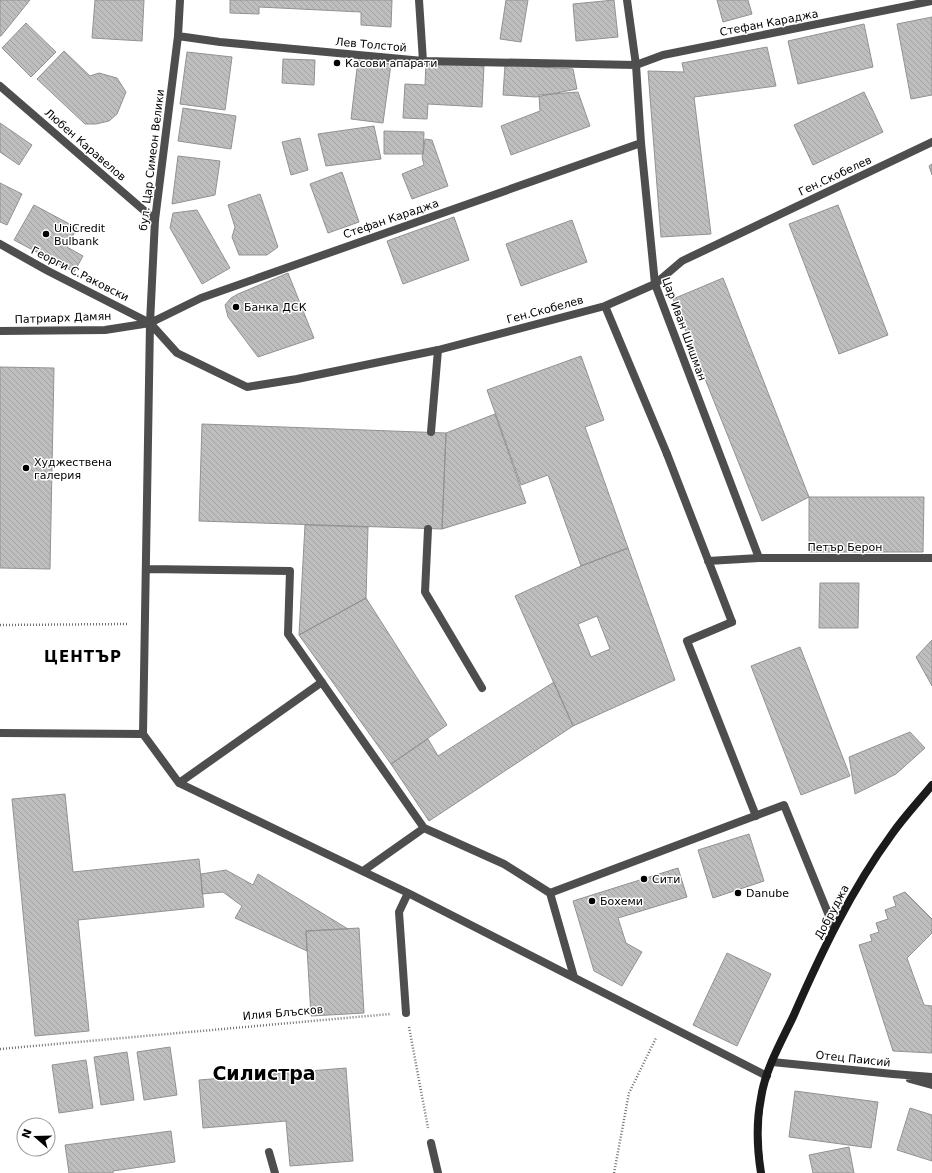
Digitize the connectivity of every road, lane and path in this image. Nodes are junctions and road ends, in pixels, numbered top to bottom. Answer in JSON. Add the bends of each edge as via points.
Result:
{"nodes":[{"id":1,"x":180,"y":0,"type":"edge"},
{"id":2,"x":419,"y":0,"type":"edge"},
{"id":3,"x":627,"y":0,"type":"edge"},
{"id":4,"x":932,"y":1,"type":"edge"},
{"id":5,"x":178,"y":36,"type":"junction"},
{"id":6,"x":423,"y":61,"type":"junction"},
{"id":7,"x":636,"y":65,"type":"junction"},
{"id":8,"x":0,"y":86,"type":"edge"},
{"id":9,"x":932,"y":142,"type":"edge"},
{"id":10,"x":641,"y":143,"type":"junction"},
{"id":11,"x":155,"y":220,"type":"junction"},
{"id":12,"x":0,"y":244,"type":"edge"},
{"id":13,"x":655,"y":284,"type":"junction"},
{"id":14,"x":605,"y":306,"type":"junction"},
{"id":15,"x":150,"y":323,"type":"junction"},
{"id":16,"x":0,"y":331,"type":"edge"},
{"id":17,"x":438,"y":350,"type":"junction"},
{"id":18,"x":431,"y":432,"type":"dead end"},
{"id":19,"x":428,"y":529,"type":"dead end"},
{"id":20,"x":759,"y":558,"type":"junction"},
{"id":21,"x":932,"y":558,"type":"edge"},
{"id":22,"x":708,"y":561,"type":"junction"},
{"id":23,"x":147,"y":569,"type":"junction"},
{"id":24,"x":146,"y":624,"type":"junction"},
{"id":25,"x":0,"y":625,"type":"edge"},
{"id":26,"x":322,"y":682,"type":"junction"},
{"id":27,"x":482,"y":688,"type":"dead end"},
{"id":28,"x":0,"y":733,"type":"edge"},
{"id":29,"x":143,"y":734,"type":"junction"},
{"id":30,"x":179,"y":783,"type":"junction"},
{"id":31,"x":932,"y":784,"type":"edge"},
{"id":32,"x":756,"y":816,"type":"junction"},
{"id":33,"x":424,"y":828,"type":"junction"},
{"id":34,"x":363,"y":871,"type":"junction"},
{"id":35,"x":408,"y":893,"type":"junction"},
{"id":36,"x":550,"y":893,"type":"junction"},
{"id":37,"x":834,"y":928,"type":"junction"},
{"id":38,"x":574,"y":977,"type":"junction"},
{"id":39,"x":406,"y":1013,"type":"junction"},
{"id":40,"x":664,"y":1023,"type":"junction"},
{"id":41,"x":0,"y":1049,"type":"edge"},
{"id":42,"x":772,"y":1062,"type":"junction"},
{"id":43,"x":894,"y":1074,"type":"junction"},
{"id":44,"x":767,"y":1076,"type":"junction"},
{"id":45,"x":932,"y":1077,"type":"edge"},
{"id":46,"x":932,"y":1085,"type":"edge"},
{"id":47,"x":431,"y":1143,"type":"joint"},
{"id":48,"x":269,"y":1152,"type":"dead end"},
{"id":49,"x":275,"y":1173,"type":"edge"},
{"id":50,"x":438,"y":1173,"type":"edge"},
{"id":51,"x":614,"y":1173,"type":"edge"},
{"id":52,"x":761,"y":1173,"type":"edge"}],
"edges":[{"from":1,"to":5,"type":"street","name":"бул. Цар Симеон Велики"},
{"from":2,"to":6,"type":"street"},
{"from":3,"to":7,"type":"street","name":"Цар Иван Шишман"},
{"from":4,"to":7,"type":"street","name":"Стефан Караджа","via":[[664,55]]},
{"from":5,"to":6,"type":"street","name":"Лев Толстой"},
{"from":5,"to":11,"type":"street","name":"бул. Цар Симеон Велики"},
{"from":6,"to":7,"type":"street","name":"Лев Толстой"},
{"from":7,"to":10,"type":"street","name":"Цар Иван Шишман"},
{"from":8,"to":11,"type":"street","name":"Любен Каравелов"},
{"from":9,"to":13,"type":"street","name":"Ген.Скобелев","via":[[682,261]]},
{"from":10,"to":13,"type":"street","name":"Цар Иван Шишман"},
{"from":10,"to":15,"type":"street","name":"Стефан Караджа","via":[[201,298]]},
{"from":11,"to":15,"type":"street","name":"бул. Цар Симеон Велики"},
{"from":12,"to":15,"type":"street","name":"Георги С.Раковски"},
{"from":13,"to":14,"type":"street","name":"Ген.Скобелев"},
{"from":13,"to":20,"type":"street","name":"Цар Иван Шишман"},
{"from":14,"to":17,"type":"street","name":"Ген.Скобелев"},
{"from":14,"to":22,"type":"street","via":[[667,454]]},
{"from":15,"to":16,"type":"street","name":"Патриарх Дамян","via":[[105,330]]},
{"from":15,"to":17,"type":"street","name":"Ген.Скобелев","via":[[177,353],[247,387]]},
{"from":15,"to":23,"type":"street","name":"бул. Цар Симеон Велики"},
{"from":17,"to":18,"type":"street"},
{"from":19,"to":27,"type":"street","via":[[425,592]]},
{"from":20,"to":21,"type":"street","name":"Петър Берон"},
{"from":20,"to":22,"type":"street","name":"Петър Берон"},
{"from":22,"to":32,"type":"street","via":[[732,622],[686,641]]},
{"from":23,"to":24,"type":"street","name":"бул. Цар Симеон Велики"},
{"from":23,"to":26,"type":"street","via":[[290,571],[288,634]]},
{"from":24,"to":25,"type":"path"},
{"from":24,"to":29,"type":"street","name":"бул. Цар Симеон Велики"},
{"from":26,"to":30,"type":"street"},
{"from":26,"to":33,"type":"street"},
{"from":28,"to":29,"type":"street"},
{"from":29,"to":30,"type":"street"},
{"from":30,"to":34,"type":"street"},
{"from":31,"to":37,"type":"street","name":"Добруджа","via":[[892,833]]},
{"from":32,"to":36,"type":"street"},
{"from":32,"to":37,"type":"street","via":[[784,805]]},
{"from":33,"to":34,"type":"street"},
{"from":33,"to":36,"type":"street","via":[[504,864]]},
{"from":34,"to":35,"type":"street"},
{"from":35,"to":38,"type":"street"},
{"from":35,"to":39,"type":"street","via":[[399,912]]},
{"from":36,"to":38,"type":"street"},
{"from":37,"to":42,"type":"street","name":"Добруджа"},
{"from":38,"to":40,"type":"street"},
{"from":39,"to":41,"type":"path","name":"Илия Блъсков"},
{"from":39,"to":47,"type":"path"},
{"from":40,"to":44,"type":"street"},
{"from":40,"to":51,"type":"path","via":[[629,1093]]},
{"from":42,"to":43,"type":"street","name":"Отец Паисий"},
{"from":42,"to":44,"type":"street"},
{"from":43,"to":45,"type":"street","name":"Отец Паисий"},
{"from":43,"to":46,"type":"street"},
{"from":44,"to":52,"type":"street","via":[[757,1122]]},
{"from":47,"to":50,"type":"street"},
{"from":48,"to":49,"type":"street"}]}
